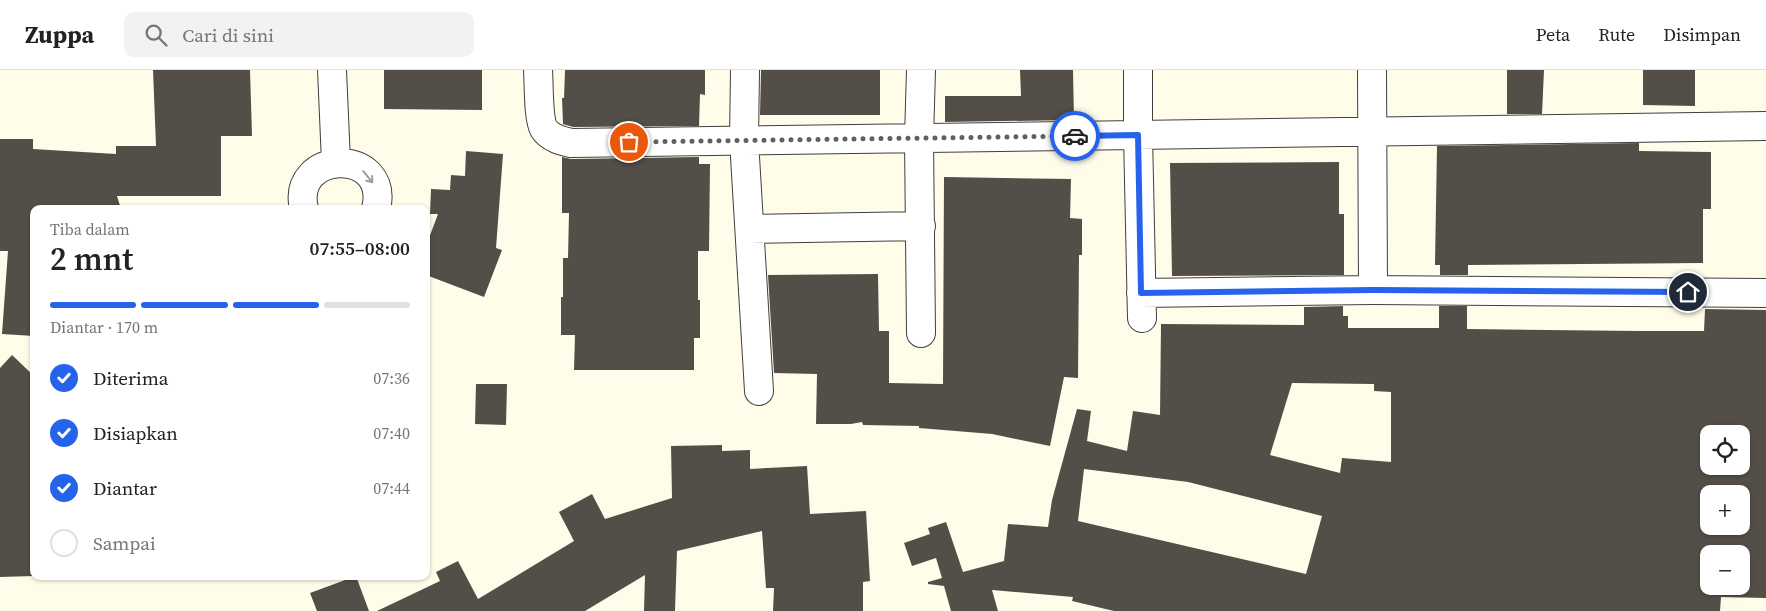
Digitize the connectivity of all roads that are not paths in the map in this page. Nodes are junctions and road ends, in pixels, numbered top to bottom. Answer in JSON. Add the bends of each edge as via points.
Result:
{"nodes":[{"id":1,"x":332,"y":70,"type":"edge"},
{"id":2,"x":538,"y":70,"type":"edge"},
{"id":3,"x":746,"y":70,"type":"edge"},
{"id":4,"x":921,"y":70,"type":"edge"},
{"id":5,"x":1138,"y":70,"type":"edge"},
{"id":6,"x":1372,"y":70,"type":"edge"},
{"id":7,"x":1766,"y":126,"type":"edge"},
{"id":8,"x":1372,"y":133,"type":"junction"},
{"id":9,"x":1138,"y":135,"type":"junction"},
{"id":10,"x":919,"y":138,"type":"junction"},
{"id":11,"x":744,"y":140,"type":"junction"},
{"id":12,"x":336,"y":162,"type":"junction"},
{"id":13,"x":304,"y":205,"type":"edge"},
{"id":14,"x":377,"y":205,"type":"edge"},
{"id":15,"x":920,"y":226,"type":"junction"},
{"id":16,"x":750,"y":229,"type":"junction"},
{"id":17,"x":1374,"y":290,"type":"junction"},
{"id":18,"x":1766,"y":293,"type":"edge"},
{"id":19,"x":920,"y":333,"type":"dead end"},
{"id":20,"x":759,"y":391,"type":"dead end"}],
"edges":[{"from":1,"to":12,"type":"street"},
{"from":2,"to":11,"type":"street","via":[[541,120],[544,129],[561,141]]},
{"from":3,"to":11,"type":"street"},
{"from":4,"to":10,"type":"street"},
{"from":5,"to":9,"type":"street"},
{"from":6,"to":8,"type":"street"},
{"from":7,"to":8,"type":"street"},
{"from":8,"to":9,"type":"street"},
{"from":8,"to":17,"type":"street"},
{"from":9,"to":10,"type":"street"},
{"from":9,"to":17,"type":"street","via":[[1142,305]]},
{"from":10,"to":11,"type":"street"},
{"from":10,"to":15,"type":"street"},
{"from":11,"to":16,"type":"street"},
{"from":12,"to":13,"type":"street","via":[[313,174],[306,184]]},
{"from":12,"to":14,"type":"street","one_way":true,"via":[[348,163],[370,176],[376,187]]},
{"from":15,"to":16,"type":"street"},
{"from":15,"to":19,"type":"street"},
{"from":16,"to":20,"type":"street"},
{"from":17,"to":18,"type":"street"}]}
